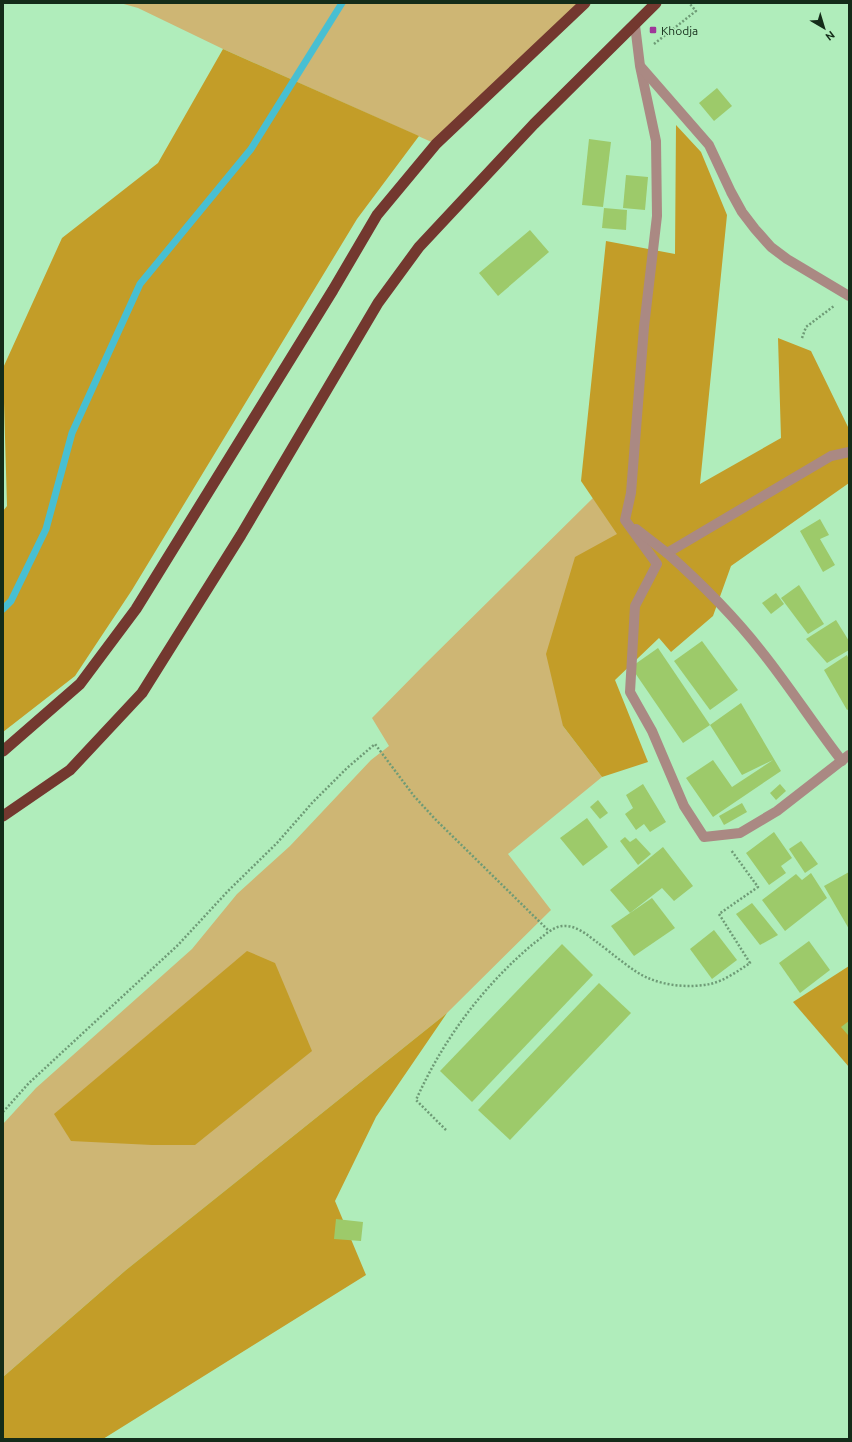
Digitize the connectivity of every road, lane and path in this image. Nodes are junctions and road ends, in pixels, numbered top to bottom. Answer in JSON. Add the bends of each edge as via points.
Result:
{"nodes":[{"id":1,"x":585,"y":3,"type":"edge"},
{"id":2,"x":656,"y":3,"type":"edge"},
{"id":3,"x":689,"y":3,"type":"edge"},
{"id":4,"x":635,"y":24,"type":"junction"},
{"id":5,"x":649,"y":48,"type":"dead end"},
{"id":6,"x":640,"y":66,"type":"junction"},
{"id":7,"x":848,"y":295,"type":"edge"},
{"id":8,"x":802,"y":338,"type":"dead end"},
{"id":9,"x":849,"y":452,"type":"edge"},
{"id":10,"x":625,"y":520,"type":"junction"},
{"id":11,"x":667,"y":553,"type":"junction"},
{"id":12,"x":3,"y":751,"type":"edge"},
{"id":13,"x":846,"y":758,"type":"edge"},
{"id":14,"x":3,"y":816,"type":"edge"},
{"id":15,"x":720,"y":835,"type":"junction"},
{"id":16,"x":549,"y":931,"type":"junction"},
{"id":17,"x":3,"y":1112,"type":"edge"},
{"id":18,"x":446,"y":1130,"type":"dead end"}],
"edges":[{"from":1,"to":12,"type":"highway","via":[[436,144],[377,215],[136,609],[80,684]]},
{"from":2,"to":4,"type":"highway"},
{"from":3,"to":5,"type":"path","via":[[696,11]]},
{"from":4,"to":6,"type":"street"},
{"from":4,"to":14,"type":"highway","via":[[589,67],[418,247],[374,310],[241,535],[142,693],[70,770]]},
{"from":6,"to":7,"type":"street","via":[[709,145],[742,212],[771,247]]},
{"from":6,"to":10,"type":"street","via":[[656,141],[657,216],[644,327],[631,493]]},
{"from":7,"to":8,"type":"path","via":[[806,328]]},
{"from":9,"to":11,"type":"street","via":[[831,456]]},
{"from":10,"to":11,"type":"street"},
{"from":10,"to":15,"type":"street","via":[[657,564],[635,606],[630,692],[652,731],[684,806],[704,837]]},
{"from":11,"to":13,"type":"street","via":[[733,617]]},
{"from":13,"to":15,"type":"street","via":[[777,811],[740,833]]},
{"from":15,"to":16,"type":"path","via":[[758,887],[719,914],[750,963],[733,974],[711,984],[668,984],[647,978],[573,927],[563,926]]},
{"from":16,"to":17,"type":"path","via":[[435,819],[414,796],[375,744],[317,798],[178,945],[29,1083]]},
{"from":16,"to":18,"type":"path","via":[[492,981],[430,1069],[416,1100]]}]}
